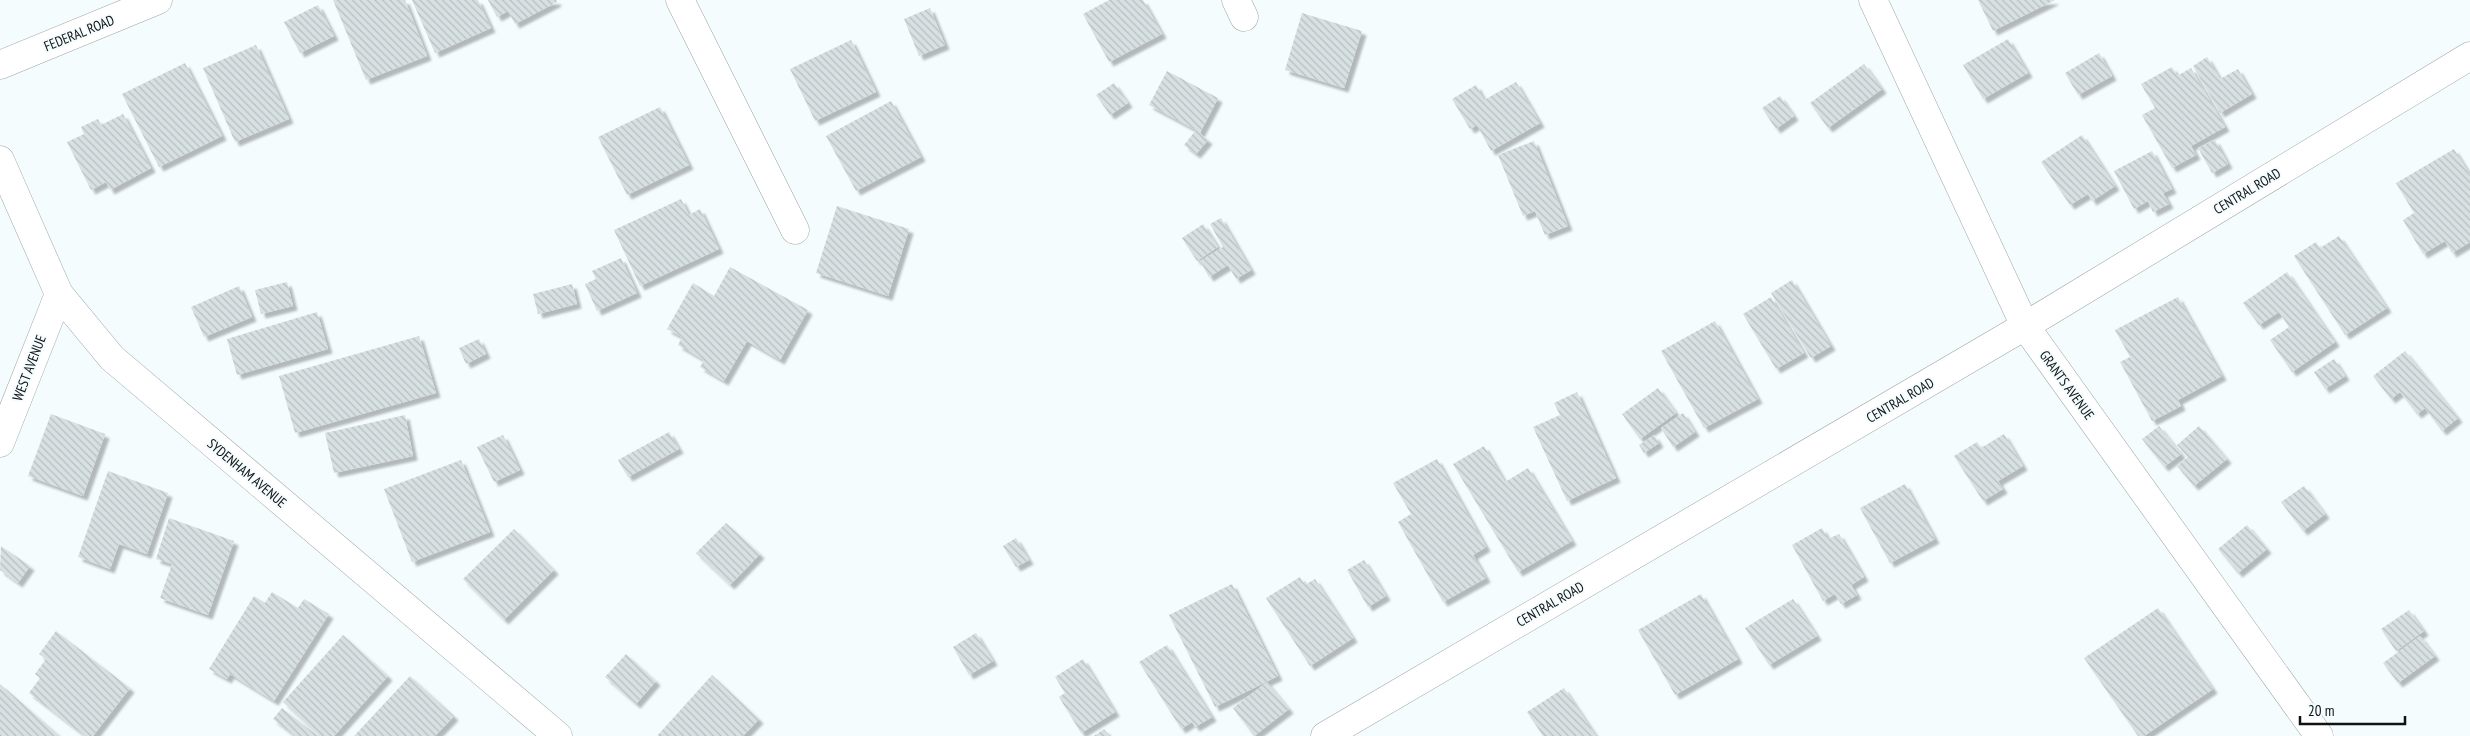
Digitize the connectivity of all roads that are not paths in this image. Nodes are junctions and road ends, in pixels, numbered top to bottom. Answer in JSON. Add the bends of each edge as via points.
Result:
{"nodes":[{"id":1,"x":158,"y":0,"type":"edge"},
{"id":2,"x":680,"y":0,"type":"edge"},
{"id":3,"x":1873,"y":0,"type":"edge"},
{"id":4,"x":2470,"y":56,"type":"edge"},
{"id":5,"x":0,"y":65,"type":"edge"},
{"id":6,"x":0,"y":160,"type":"edge"},
{"id":7,"x":795,"y":230,"type":"dead end"},
{"id":8,"x":59,"y":294,"type":"junction"},
{"id":9,"x":2024,"y":326,"type":"junction"},
{"id":10,"x":0,"y":443,"type":"edge"},
{"id":11,"x":558,"y":736,"type":"edge"},
{"id":12,"x":1325,"y":736,"type":"edge"},
{"id":13,"x":2319,"y":736,"type":"edge"}],
"edges":[{"from":1,"to":5,"type":"street","name":"FEDERAL ROAD"},
{"from":2,"to":7,"type":"street"},
{"from":3,"to":9,"type":"street","name":"GRANTS AVENUE"},
{"from":4,"to":9,"type":"street","name":"CENTRAL ROAD"},
{"from":6,"to":8,"type":"street","name":"SYDENHAM AVENUE"},
{"from":8,"to":10,"type":"street","name":"WEST AVENUE"},
{"from":8,"to":11,"type":"street","name":"SYDENHAM AVENUE","via":[[112,358]]},
{"from":9,"to":12,"type":"street","name":"CENTRAL ROAD"},
{"from":9,"to":13,"type":"street","name":"GRANTS AVENUE"}]}
